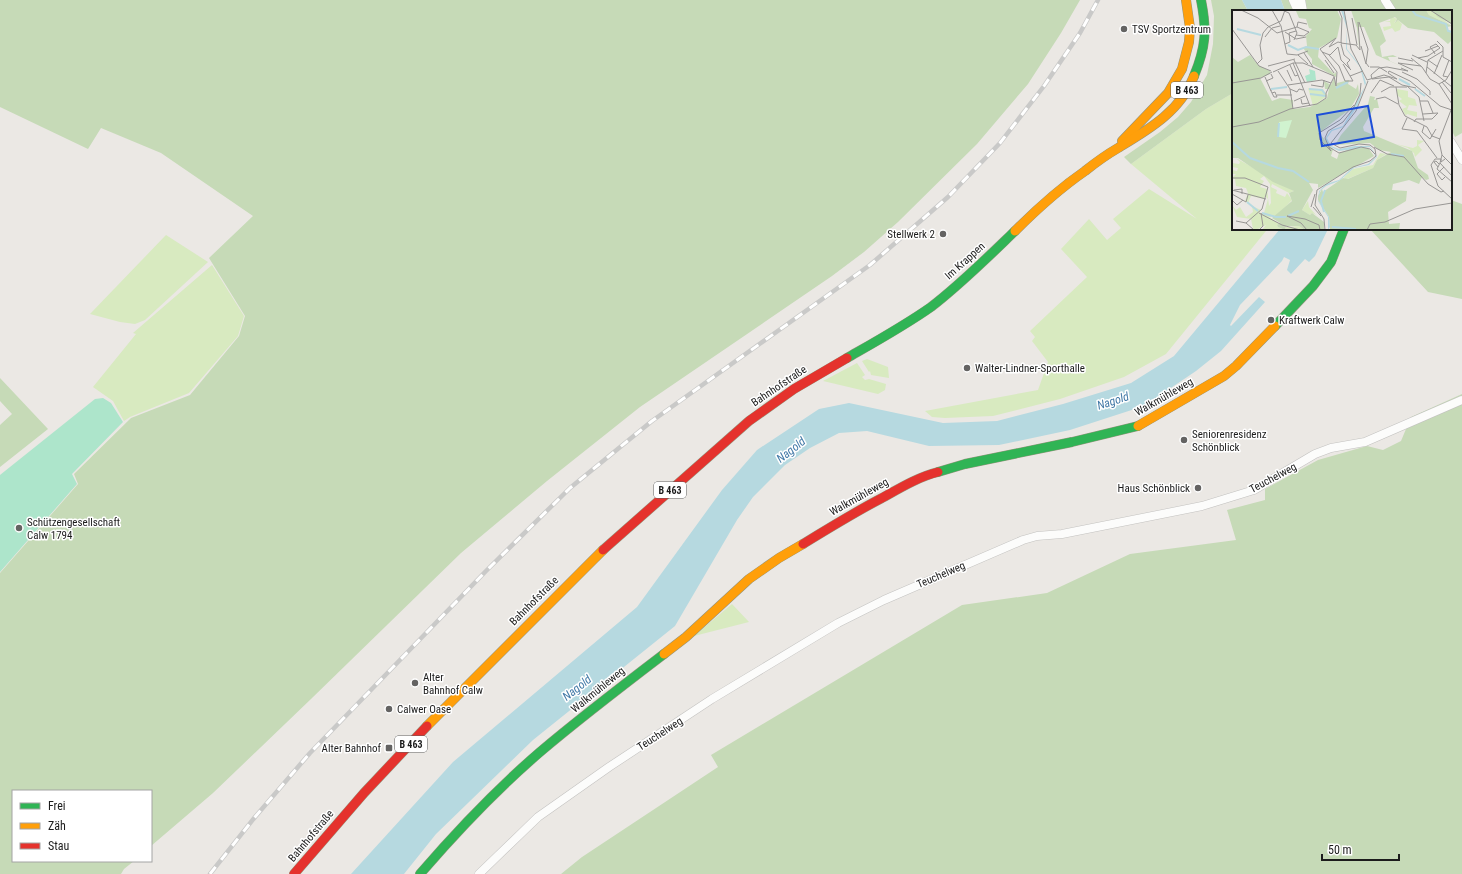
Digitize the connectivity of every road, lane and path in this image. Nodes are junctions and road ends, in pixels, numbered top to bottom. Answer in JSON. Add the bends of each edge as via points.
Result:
{"nodes":[{"id":1,"x":1186,"y":0,"type":"edge"},
{"id":2,"x":1202,"y":0,"type":"edge"},
{"id":3,"x":1293,"y":0,"type":"edge"},
{"id":4,"x":1301,"y":0,"type":"edge"},
{"id":5,"x":1385,"y":0,"type":"edge"},
{"id":6,"x":1298,"y":10,"type":"edge"},
{"id":7,"x":1304,"y":10,"type":"edge"},
{"id":8,"x":1391,"y":10,"type":"edge"},
{"id":9,"x":1452,"y":144,"type":"edge"},
{"id":10,"x":1116,"y":149,"type":"junction"},
{"id":11,"x":1462,"y":160,"type":"edge"},
{"id":12,"x":1344,"y":230,"type":"edge"},
{"id":13,"x":819,"y":375,"type":"joint"},
{"id":14,"x":1462,"y":400,"type":"edge"},
{"id":15,"x":294,"y":874,"type":"edge"},
{"id":16,"x":420,"y":874,"type":"edge"},
{"id":17,"x":478,"y":874,"type":"edge"}],
"edges":[{"from":1,"to":10,"type":"main road","name":"Im Krappen","number":"B 463","via":[[1190,43],[1184,65],[1160,104],[1138,123]]},
{"from":2,"to":10,"type":"main road","name":"Im Krappen","number":"B 463","via":[[1205,40],[1200,62],[1183,98],[1165,117],[1144,133]]},
{"from":3,"to":6,"type":"street"},
{"from":4,"to":7,"type":"street"},
{"from":5,"to":8,"type":"street"},
{"from":9,"to":11,"type":"street"},
{"from":10,"to":13,"type":"main road","name":"Im Krappen","number":"B 463","via":[[1051,196],[970,274],[930,307]]},
{"from":12,"to":16,"type":"main road","name":"Walkmühleweg","via":[[1331,262],[1313,286],[1236,366],[1224,376],[1139,426],[930,474],[892,492],[779,558],[749,579],[686,637],[539,753],[488,801]]},
{"from":13,"to":15,"type":"main road","name":"Bahnhofstraße","number":"B 463","via":[[794,389],[750,421],[602,551],[444,708],[369,787]]},
{"from":14,"to":17,"type":"street","name":"Teuchelweg","via":[[1365,442],[1331,448],[1315,454],[1254,490],[1202,506],[1023,540],[884,600],[838,623],[712,699],[609,767],[538,817]]}]}
